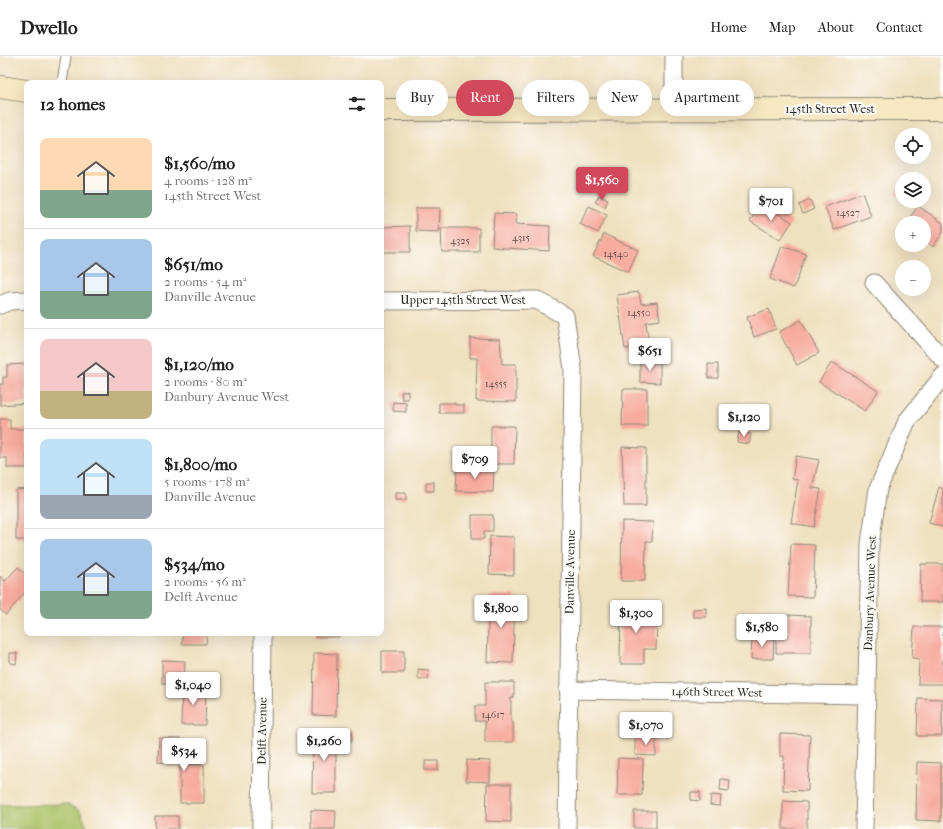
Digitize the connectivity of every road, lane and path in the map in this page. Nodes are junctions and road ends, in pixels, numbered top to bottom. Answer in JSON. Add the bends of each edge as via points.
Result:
{"nodes":[{"id":1,"x":66,"y":56,"type":"edge"},
{"id":2,"x":674,"y":56,"type":"edge"},
{"id":3,"x":62,"y":80,"type":"edge"},
{"id":4,"x":674,"y":80,"type":"edge"},
{"id":5,"x":0,"y":88,"type":"edge"},
{"id":6,"x":24,"y":91,"type":"edge"},
{"id":7,"x":660,"y":109,"type":"edge"},
{"id":8,"x":754,"y":109,"type":"edge"},
{"id":9,"x":943,"y":109,"type":"edge"},
{"id":10,"x":384,"y":110,"type":"edge"},
{"id":11,"x":874,"y":283,"type":"dead end"},
{"id":12,"x":24,"y":300,"type":"edge"},
{"id":13,"x":384,"y":301,"type":"edge"},
{"id":14,"x":0,"y":305,"type":"edge"},
{"id":15,"x":565,"y":316,"type":"joint"},
{"id":16,"x":943,"y":359,"type":"edge"},
{"id":17,"x":943,"y":376,"type":"edge"},
{"id":18,"x":263,"y":636,"type":"edge"},
{"id":19,"x":568,"y":690,"type":"junction"},
{"id":20,"x":866,"y":695,"type":"junction"},
{"id":21,"x":261,"y":829,"type":"edge"},
{"id":22,"x":566,"y":829,"type":"edge"},
{"id":23,"x":864,"y":829,"type":"edge"}],
"edges":[{"from":1,"to":3,"type":"lane"},
{"from":2,"to":4,"type":"street"},
{"from":5,"to":6,"type":"street"},
{"from":7,"to":10,"type":"street","name":"145th Street West"},
{"from":8,"to":9,"type":"street","name":"145th Street West"},
{"from":11,"to":16,"type":"street"},
{"from":12,"to":14,"type":"street"},
{"from":13,"to":15,"type":"street","name":"Upper 145th Street West","via":[[538,300]]},
{"from":15,"to":19,"type":"street","name":"Danville Avenue","via":[[573,369]]},
{"from":17,"to":20,"type":"street","name":"Danbury Avenue West","via":[[907,421],[878,489],[870,544]]},
{"from":18,"to":21,"type":"street","name":"Delft Avenue"},
{"from":19,"to":20,"type":"street","name":"146th Street West"},
{"from":19,"to":22,"type":"street","name":"Danville Avenue"},
{"from":20,"to":23,"type":"street","name":"Danbury Avenue West"}]}
